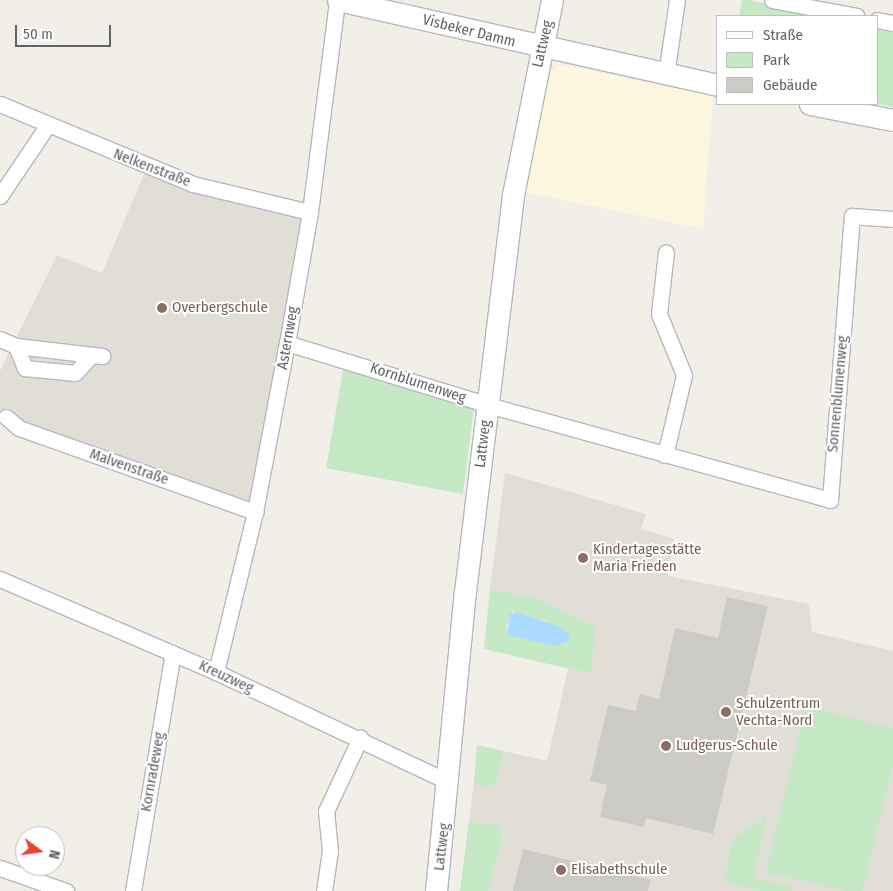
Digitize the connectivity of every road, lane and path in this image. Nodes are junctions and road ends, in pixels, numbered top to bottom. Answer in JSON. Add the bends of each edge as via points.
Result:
{"nodes":[{"id":1,"x":338,"y":0,"type":"edge"},
{"id":2,"x":552,"y":0,"type":"edge"},
{"id":3,"x":677,"y":0,"type":"edge"},
{"id":4,"x":772,"y":0,"type":"edge"},
{"id":5,"x":801,"y":3,"type":"edge"},
{"id":6,"x":853,"y":15,"type":"edge"},
{"id":7,"x":878,"y":20,"type":"edge"},
{"id":8,"x":893,"y":23,"type":"edge"},
{"id":9,"x":542,"y":48,"type":"junction"},
{"id":10,"x":666,"y":75,"type":"junction"},
{"id":11,"x":716,"y":85,"type":"edge"},
{"id":12,"x":0,"y":104,"type":"edge"},
{"id":13,"x":815,"y":105,"type":"edge"},
{"id":14,"x":893,"y":120,"type":"edge"},
{"id":15,"x":47,"y":126,"type":"junction"},
{"id":16,"x":0,"y":196,"type":"edge"},
{"id":17,"x":310,"y":212,"type":"junction"},
{"id":18,"x":893,"y":219,"type":"edge"},
{"id":19,"x":666,"y":252,"type":"dead end"},
{"id":20,"x":0,"y":339,"type":"edge"},
{"id":21,"x":287,"y":343,"type":"junction"},
{"id":22,"x":16,"y":346,"type":"junction"},
{"id":23,"x":488,"y":406,"type":"junction"},
{"id":24,"x":6,"y":417,"type":"dead end"},
{"id":25,"x":665,"y":455,"type":"junction"},
{"id":26,"x":760,"y":482,"type":"joint"},
{"id":27,"x":255,"y":512,"type":"junction"},
{"id":28,"x":0,"y":579,"type":"edge"},
{"id":29,"x":173,"y":653,"type":"junction"},
{"id":30,"x":216,"y":672,"type":"junction"},
{"id":31,"x":360,"y":738,"type":"junction"},
{"id":32,"x":449,"y":782,"type":"junction"},
{"id":33,"x":0,"y":868,"type":"edge"},
{"id":34,"x":66,"y":891,"type":"edge"},
{"id":35,"x":133,"y":891,"type":"edge"},
{"id":36,"x":324,"y":891,"type":"edge"},
{"id":37,"x":436,"y":891,"type":"edge"}],
"edges":[{"from":1,"to":9,"type":"street","name":"Visbeker Damm"},
{"from":1,"to":17,"type":"street","name":"Asternweg"},
{"from":2,"to":9,"type":"street","name":"Lattweg"},
{"from":3,"to":10,"type":"street"},
{"from":4,"to":5,"type":"street"},
{"from":5,"to":6,"type":"street"},
{"from":7,"to":8,"type":"street"},
{"from":9,"to":10,"type":"street","name":"Visbeker Damm"},
{"from":9,"to":23,"type":"street","name":"Lattweg","via":[[518,163]]},
{"from":10,"to":11,"type":"street","name":"Visbeker Damm"},
{"from":12,"to":15,"type":"street","name":"Nelkenstraße"},
{"from":13,"to":14,"type":"street"},
{"from":15,"to":16,"type":"street"},
{"from":15,"to":17,"type":"street","name":"Nelkenstraße","via":[[193,184]]},
{"from":17,"to":21,"type":"street","name":"Asternweg"},
{"from":18,"to":26,"type":"street","name":"Sonnenblumenweg","via":[[852,216],[830,500]]},
{"from":19,"to":25,"type":"street","via":[[659,314],[684,375]]},
{"from":20,"to":22,"type":"street"},
{"from":21,"to":23,"type":"street","name":"Kornblumenweg"},
{"from":21,"to":27,"type":"street","name":"Asternweg"},
{"from":22,"to":22,"type":"street","via":[[97,355],[75,373],[25,368]]},
{"from":23,"to":25,"type":"street","name":"Kornblumenweg"},
{"from":23,"to":32,"type":"street","name":"Lattweg","via":[[465,592]]},
{"from":24,"to":27,"type":"street","name":"Malvenstraße","via":[[19,428]]},
{"from":25,"to":26,"type":"street","name":"Kornblumenweg"},
{"from":27,"to":30,"type":"street","name":"Asternweg"},
{"from":28,"to":29,"type":"street","name":"Kreuzweg"},
{"from":29,"to":30,"type":"street","name":"Kreuzweg"},
{"from":29,"to":35,"type":"street","name":"Kornradeweg"},
{"from":30,"to":31,"type":"street","name":"Kreuzweg"},
{"from":31,"to":32,"type":"street","name":"Kreuzweg"},
{"from":31,"to":36,"type":"street","via":[[326,811],[330,851]]},
{"from":32,"to":37,"type":"street","name":"Lattweg"},
{"from":33,"to":34,"type":"street"}]}
